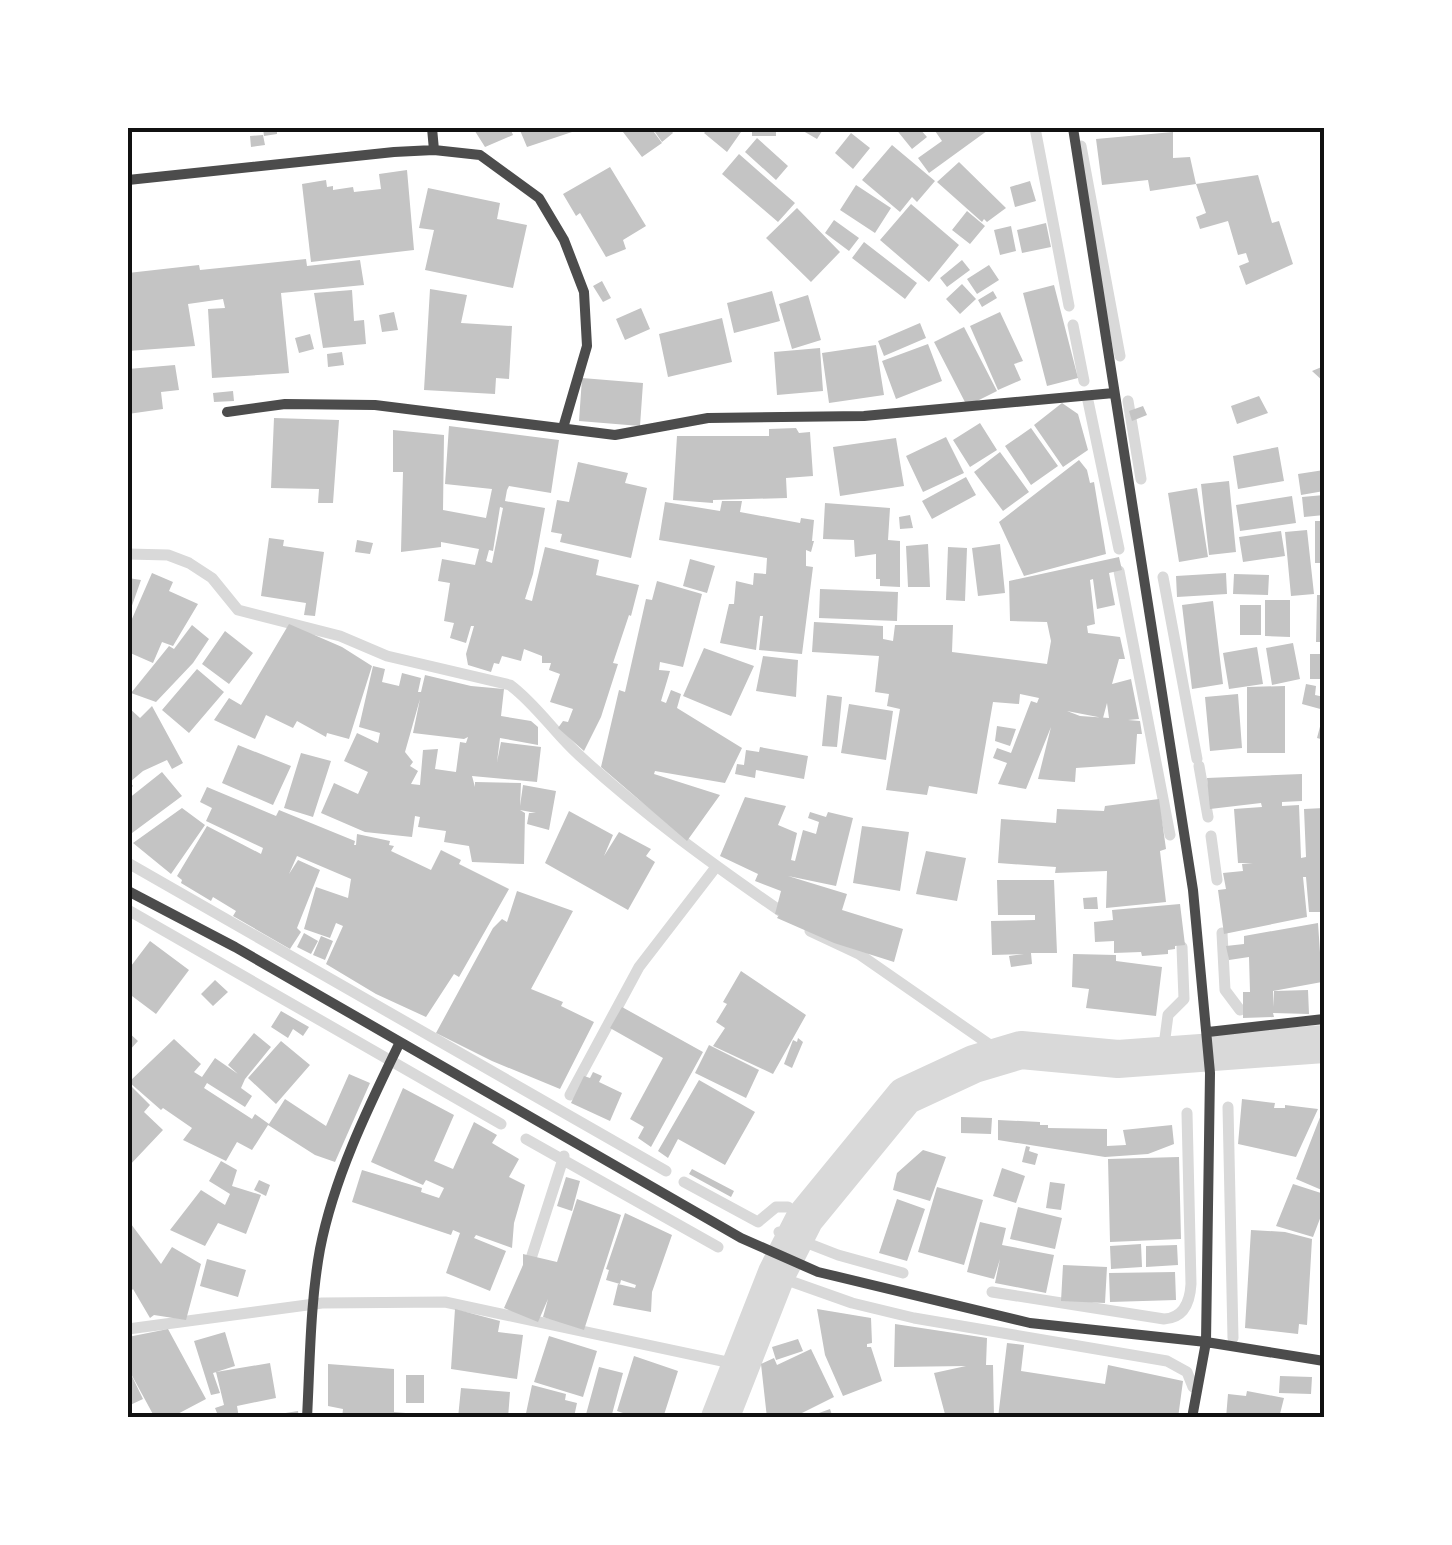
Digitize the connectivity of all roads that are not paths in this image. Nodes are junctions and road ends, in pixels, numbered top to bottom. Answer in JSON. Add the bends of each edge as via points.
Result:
{"nodes":[{"id":1,"x":432,"y":128,"type":"edge"},
{"id":2,"x":1073,"y":128,"type":"edge"},
{"id":3,"x":434,"y":150,"type":"junction"},
{"id":4,"x":128,"y":180,"type":"edge"},
{"id":5,"x":1114,"y":392,"type":"junction"},
{"id":6,"x":226,"y":412,"type":"dead end"},
{"id":7,"x":563,"y":428,"type":"junction"},
{"id":8,"x":128,"y":891,"type":"edge"},
{"id":9,"x":1324,"y":1019,"type":"edge"},
{"id":10,"x":1208,"y":1032,"type":"junction"},
{"id":11,"x":400,"y":1042,"type":"junction"},
{"id":12,"x":1206,"y":1342,"type":"junction"},
{"id":13,"x":1324,"y":1361,"type":"edge"},
{"id":14,"x":307,"y":1418,"type":"edge"},
{"id":15,"x":1192,"y":1418,"type":"edge"}],
"edges":[{"from":1,"to":3,"type":"street"},
{"from":2,"to":5,"type":"street"},
{"from":3,"to":4,"type":"street"},
{"from":3,"to":7,"type":"street","via":[[480,155],[538,198],[564,240],[584,292],[587,346]]},
{"from":5,"to":7,"type":"street","via":[[864,416],[708,418],[627,434]]},
{"from":5,"to":10,"type":"street","via":[[1191,872]]},
{"from":6,"to":7,"type":"street","via":[[284,404],[375,405]]},
{"from":8,"to":11,"type":"street"},
{"from":9,"to":10,"type":"street"},
{"from":10,"to":12,"type":"street"},
{"from":11,"to":12,"type":"street","via":[[741,1238],[818,1272],[1030,1323]]},
{"from":11,"to":14,"type":"street","via":[[364,1116],[321,1245]]},
{"from":12,"to":13,"type":"street"},
{"from":12,"to":15,"type":"street"}]}
